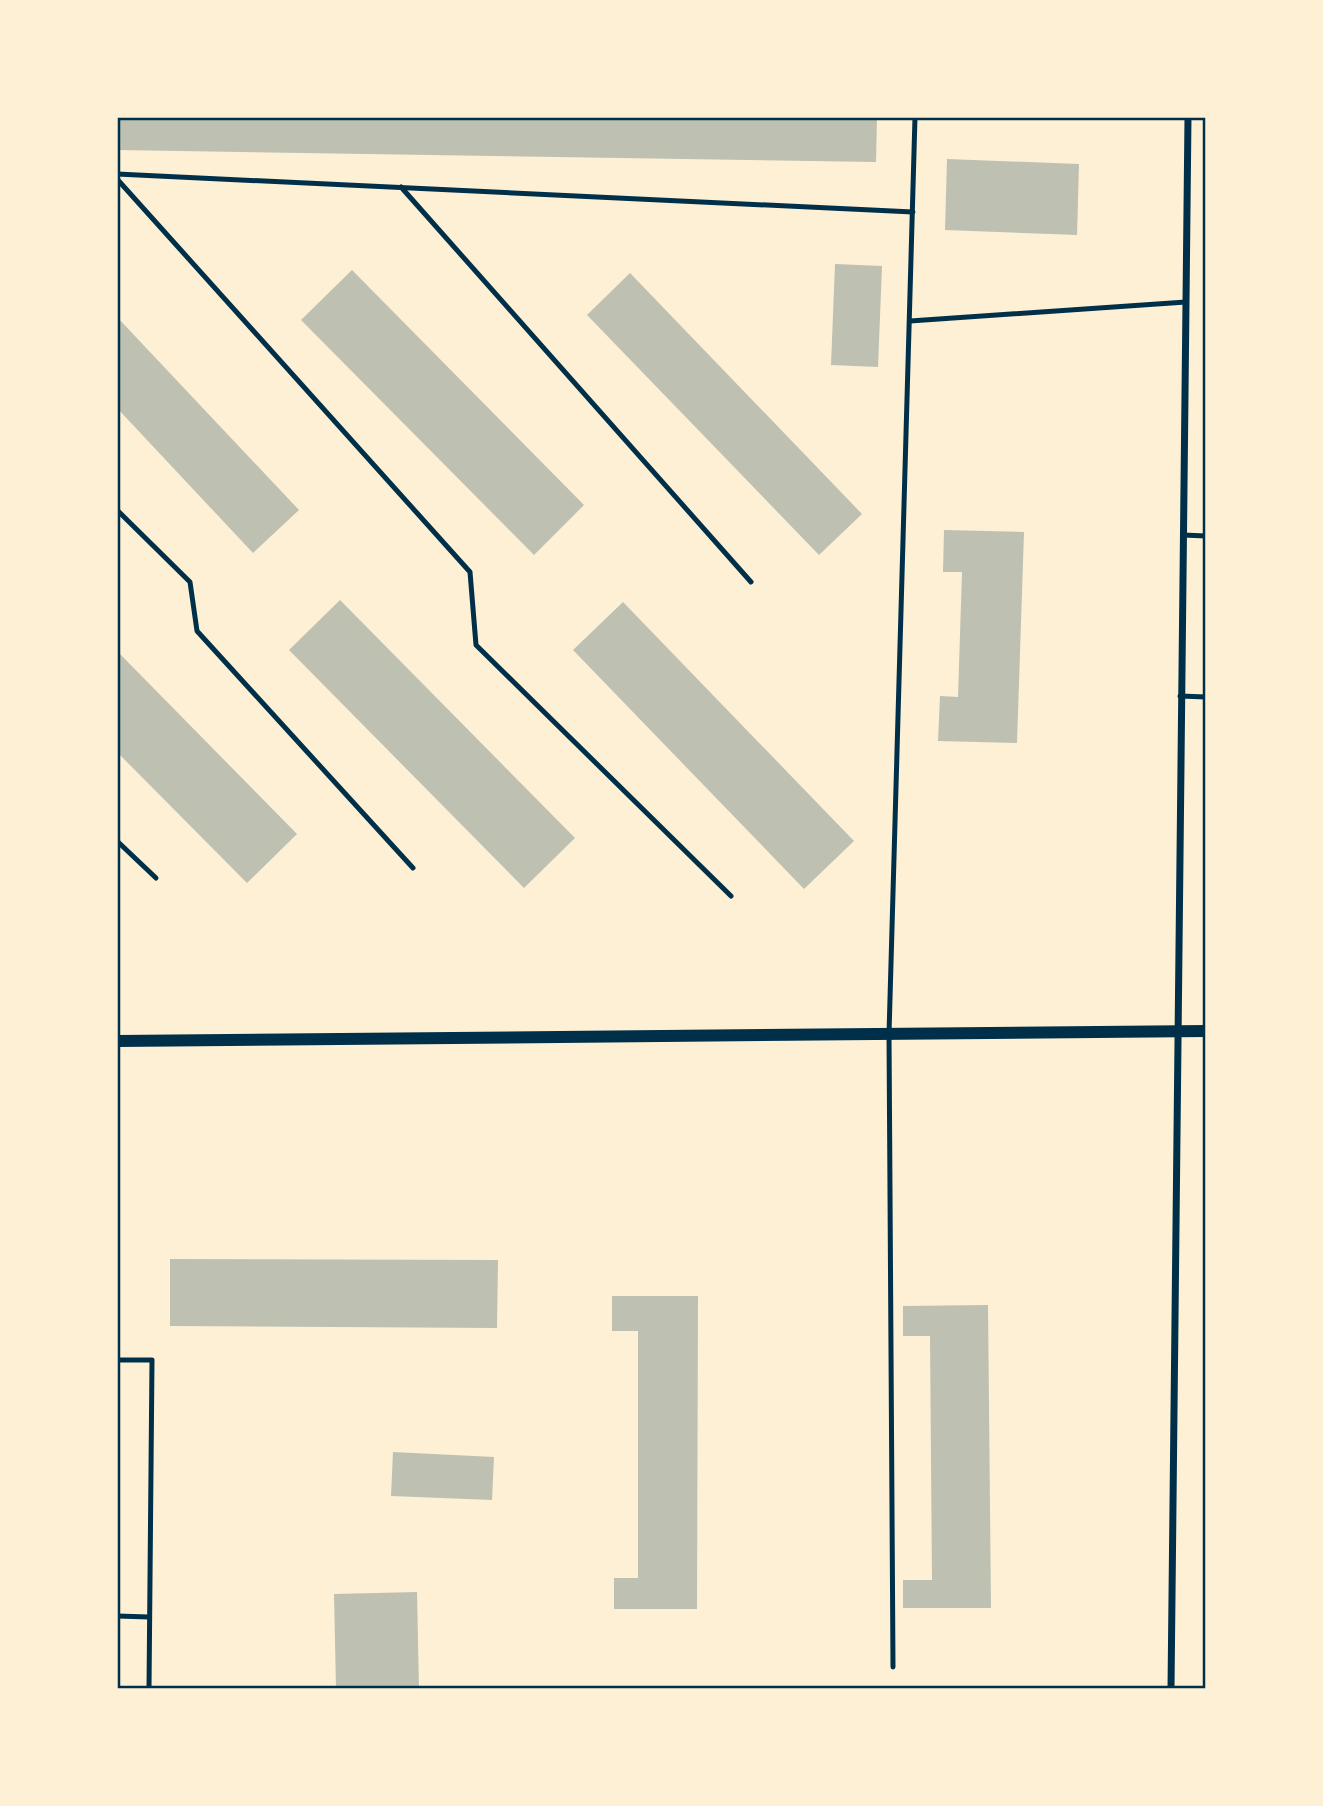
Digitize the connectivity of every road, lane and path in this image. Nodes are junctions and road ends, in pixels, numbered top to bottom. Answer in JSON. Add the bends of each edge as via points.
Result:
{"nodes":[{"id":1,"x":915,"y":117,"type":"edge"},
{"id":2,"x":1188,"y":117,"type":"edge"},
{"id":3,"x":117,"y":176,"type":"edge"},
{"id":4,"x":401,"y":187,"type":"junction"},
{"id":5,"x":913,"y":212,"type":"junction"},
{"id":6,"x":1186,"y":302,"type":"junction"},
{"id":7,"x":910,"y":321,"type":"junction"},
{"id":8,"x":117,"y":510,"type":"edge"},
{"id":9,"x":1183,"y":535,"type":"junction"},
{"id":10,"x":1206,"y":537,"type":"edge"},
{"id":11,"x":751,"y":582,"type":"dead end"},
{"id":12,"x":1181,"y":696,"type":"junction"},
{"id":13,"x":1206,"y":697,"type":"edge"},
{"id":14,"x":117,"y":841,"type":"edge"},
{"id":15,"x":412,"y":868,"type":"dead end"},
{"id":16,"x":156,"y":878,"type":"dead end"},
{"id":17,"x":731,"y":895,"type":"dead end"},
{"id":18,"x":1177,"y":1031,"type":"junction"},
{"id":19,"x":1206,"y":1031,"type":"edge"},
{"id":20,"x":889,"y":1034,"type":"junction"},
{"id":21,"x":117,"y":1041,"type":"edge"},
{"id":22,"x":117,"y":1360,"type":"edge"},
{"id":23,"x":117,"y":1616,"type":"edge"},
{"id":24,"x":149,"y":1617,"type":"junction"},
{"id":25,"x":893,"y":1667,"type":"dead end"},
{"id":26,"x":149,"y":1689,"type":"edge"},
{"id":27,"x":1171,"y":1689,"type":"edge"}],
"edges":[{"from":1,"to":5,"type":"lane"},
{"from":2,"to":6,"type":"street"},
{"from":3,"to":4,"type":"lane"},
{"from":3,"to":17,"type":"lane","via":[[470,572],[476,645]]},
{"from":4,"to":5,"type":"lane"},
{"from":4,"to":11,"type":"lane"},
{"from":5,"to":7,"type":"lane"},
{"from":6,"to":7,"type":"lane"},
{"from":6,"to":9,"type":"street"},
{"from":7,"to":20,"type":"lane"},
{"from":8,"to":15,"type":"lane","via":[[190,582],[197,631]]},
{"from":9,"to":10,"type":"lane"},
{"from":9,"to":12,"type":"street"},
{"from":12,"to":13,"type":"lane"},
{"from":12,"to":18,"type":"street"},
{"from":14,"to":16,"type":"lane"},
{"from":18,"to":19,"type":"street"},
{"from":18,"to":20,"type":"street"},
{"from":18,"to":27,"type":"street"},
{"from":20,"to":21,"type":"street"},
{"from":20,"to":25,"type":"lane"},
{"from":22,"to":24,"type":"lane","via":[[152,1360]]},
{"from":23,"to":24,"type":"lane"},
{"from":24,"to":26,"type":"lane"}]}
